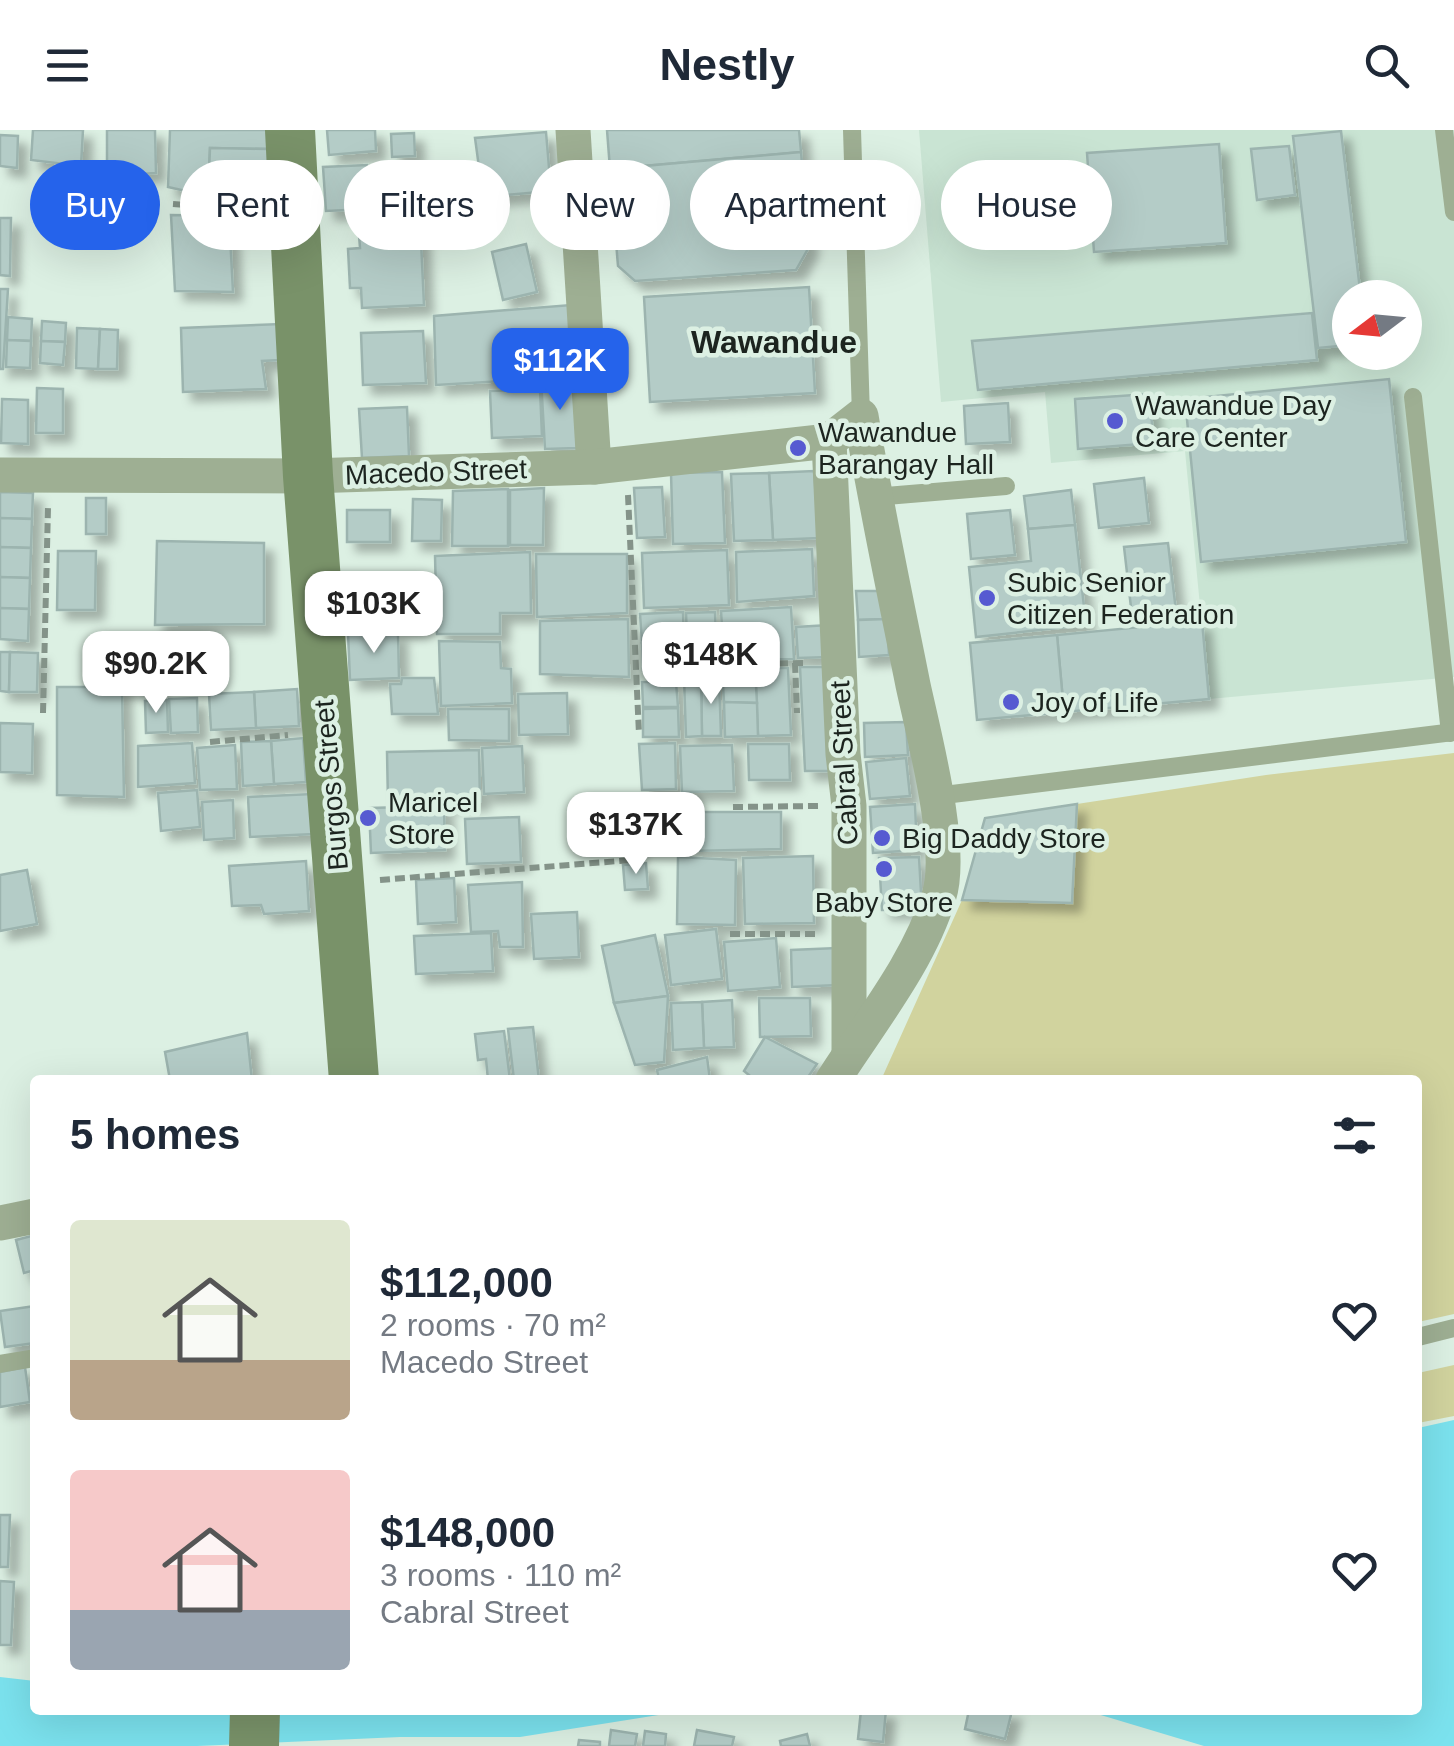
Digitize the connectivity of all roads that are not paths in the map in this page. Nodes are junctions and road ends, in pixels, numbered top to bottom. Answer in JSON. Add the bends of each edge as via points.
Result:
{"nodes":[{"id":1,"x":290,"y":130,"type":"edge"},
{"id":2,"x":573,"y":130,"type":"edge"},
{"id":3,"x":852,"y":130,"type":"edge"},
{"id":4,"x":1444,"y":130,"type":"edge"},
{"id":5,"x":1454,"y":212,"type":"edge"},
{"id":6,"x":1413,"y":398,"type":"dead end"},
{"id":7,"x":862,"y":416,"type":"junction"},
{"id":8,"x":829,"y":441,"type":"junction"},
{"id":9,"x":610,"y":465,"type":"junction"},
{"id":10,"x":0,"y":475,"type":"edge"},
{"id":11,"x":308,"y":476,"type":"junction"},
{"id":12,"x":1006,"y":486,"type":"dead end"},
{"id":13,"x":874,"y":496,"type":"junction"},
{"id":14,"x":1452,"y":732,"type":"edge"},
{"id":15,"x":936,"y":796,"type":"junction"},
{"id":16,"x":841,"y":1067,"type":"edge"},
{"id":17,"x":354,"y":1075,"type":"edge"},
{"id":18,"x":30,"y":1217,"type":"edge"},
{"id":19,"x":0,"y":1223,"type":"edge"},
{"id":20,"x":1454,"y":1328,"type":"edge"},
{"id":21,"x":1422,"y":1335,"type":"edge"},
{"id":22,"x":30,"y":1359,"type":"edge"},
{"id":23,"x":0,"y":1364,"type":"edge"},
{"id":24,"x":255,"y":1715,"type":"edge"},
{"id":25,"x":254,"y":1746,"type":"edge"}],
"edges":[{"from":1,"to":11,"type":"street","name":"Burgos Street"},
{"from":2,"to":9,"type":"street"},
{"from":3,"to":7,"type":"lane"},
{"from":4,"to":5,"type":"lane"},
{"from":6,"to":14,"type":"lane"},
{"from":7,"to":8,"type":"street"},
{"from":7,"to":13,"type":"street"},
{"from":8,"to":9,"type":"street","name":"Macedo Street"},
{"from":8,"to":16,"type":"street","name":"Cabral Street","via":[[849,806]]},
{"from":9,"to":11,"type":"street","name":"Macedo Street"},
{"from":10,"to":11,"type":"street","name":"Macedo Street"},
{"from":11,"to":17,"type":"street","name":"Burgos Street"},
{"from":12,"to":13,"type":"lane"},
{"from":13,"to":15,"type":"street"},
{"from":14,"to":15,"type":"lane"},
{"from":15,"to":16,"type":"street","via":[[941,892],[918,945]]},
{"from":18,"to":19,"type":"street"},
{"from":20,"to":21,"type":"lane"},
{"from":22,"to":23,"type":"lane"},
{"from":24,"to":25,"type":"street"}]}
